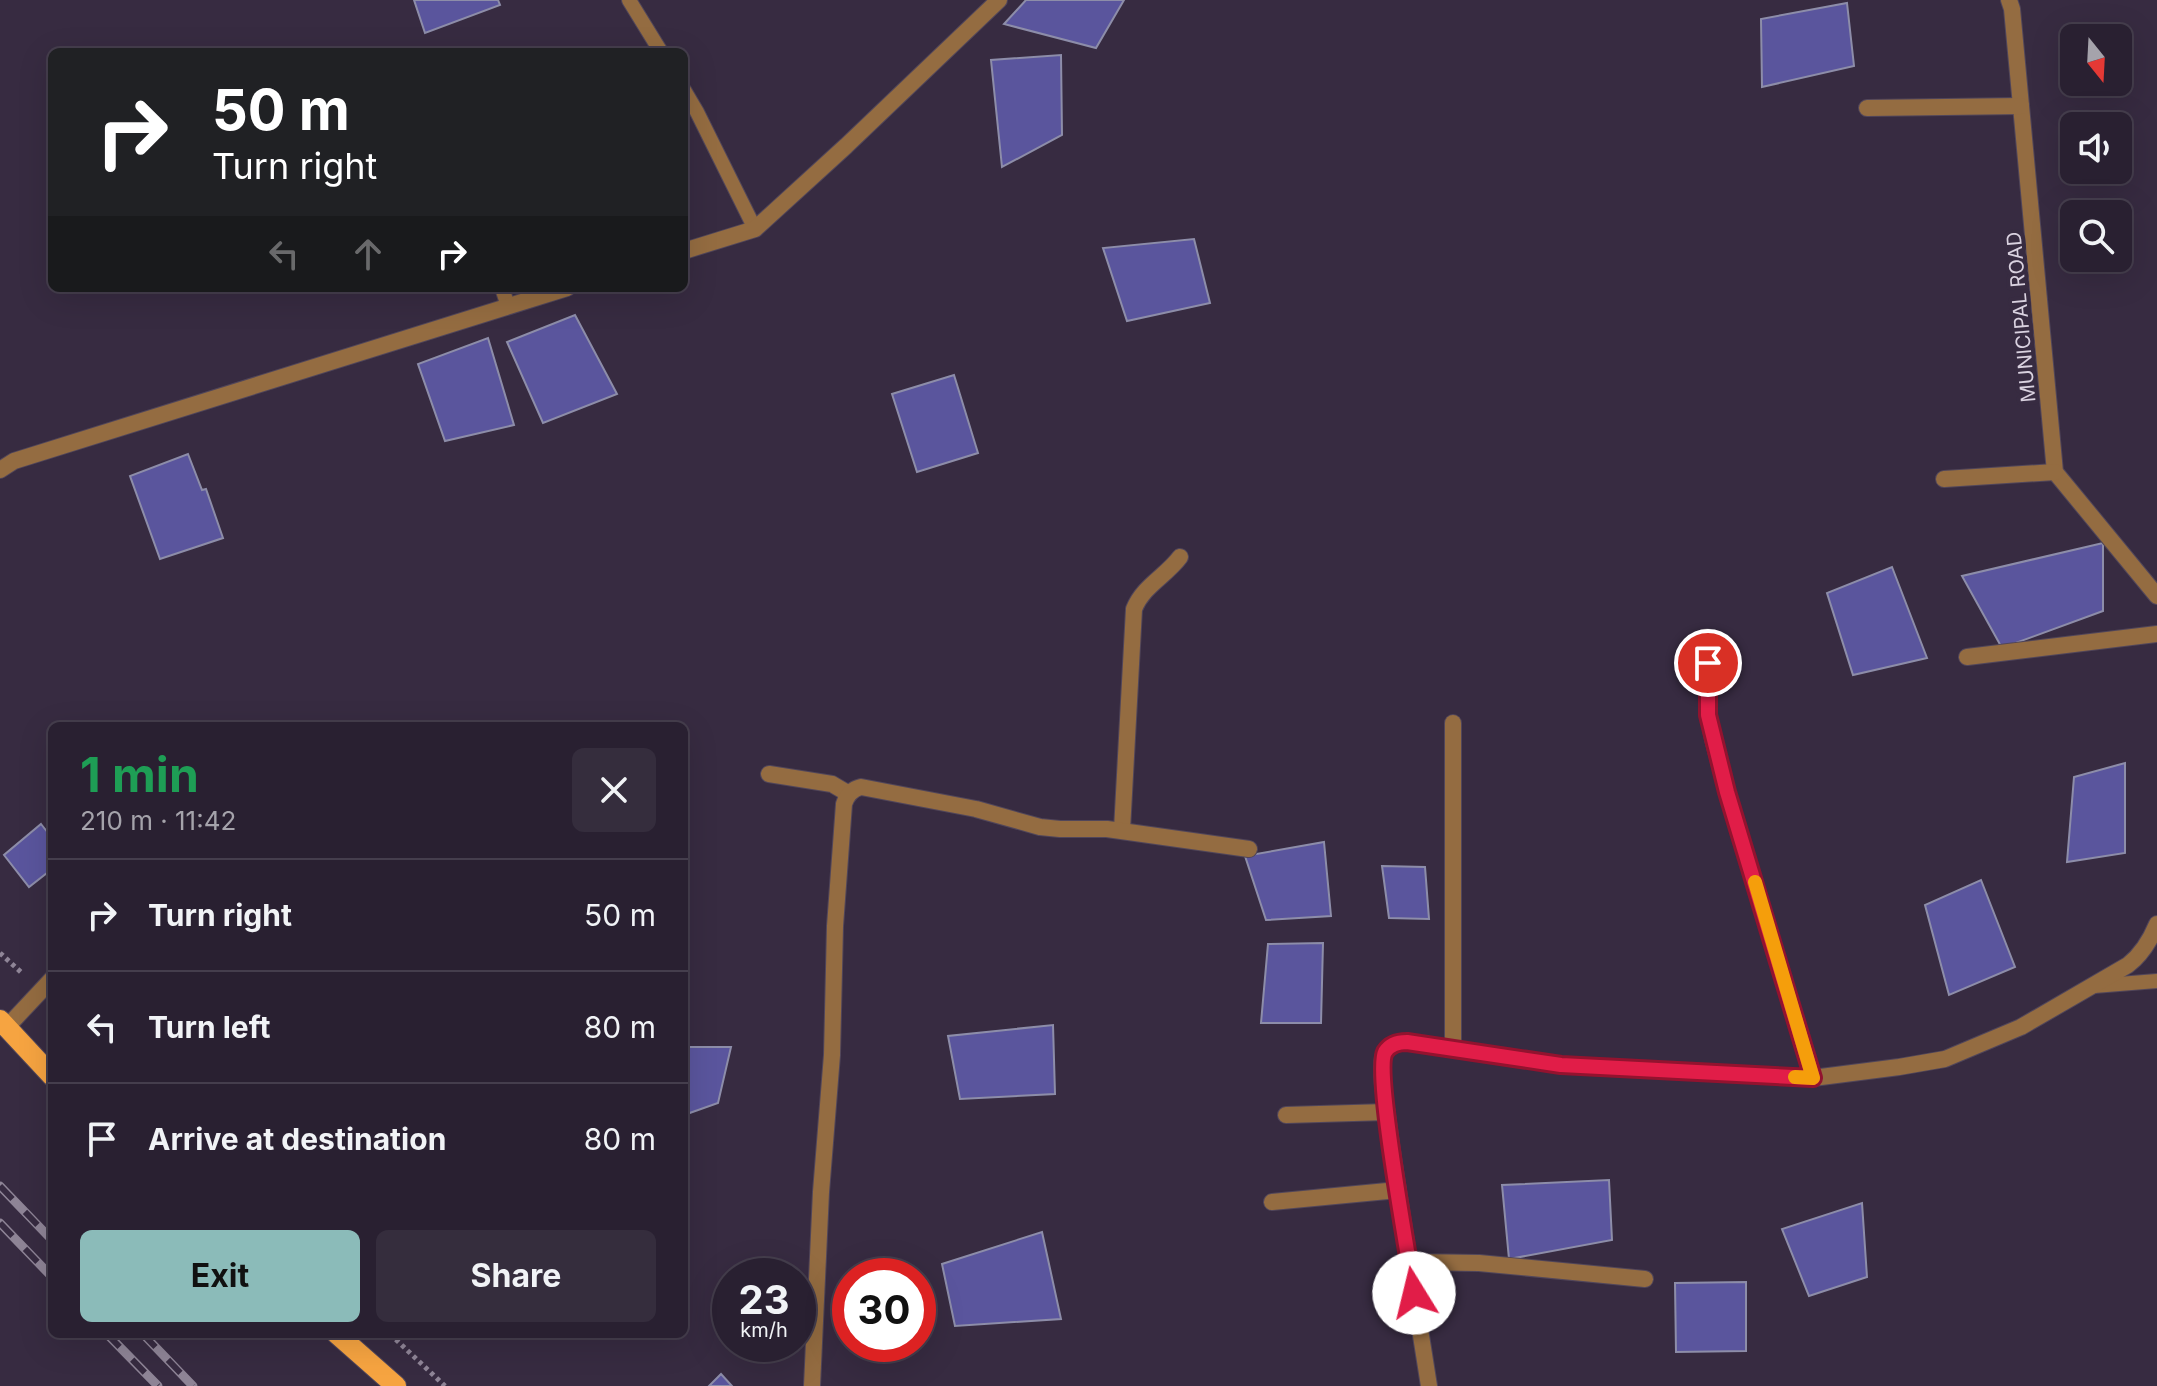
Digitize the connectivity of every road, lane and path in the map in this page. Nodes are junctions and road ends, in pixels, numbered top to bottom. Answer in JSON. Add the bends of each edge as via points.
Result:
{"nodes":[{"id":1,"x":629,"y":0,"type":"edge"},
{"id":2,"x":999,"y":0,"type":"edge"},
{"id":3,"x":2009,"y":0,"type":"edge"},
{"id":4,"x":659,"y":48,"type":"edge"},
{"id":5,"x":688,"y":97,"type":"edge"},
{"id":6,"x":2021,"y":106,"type":"junction"},
{"id":7,"x":1867,"y":108,"type":"dead end"},
{"id":8,"x":755,"y":229,"type":"junction"},
{"id":9,"x":688,"y":250,"type":"edge"},
{"id":10,"x":503,"y":292,"type":"edge"},
{"id":11,"x":554,"y":292,"type":"edge"},
{"id":12,"x":508,"y":306,"type":"junction"},
{"id":13,"x":0,"y":470,"type":"edge"},
{"id":14,"x":2055,"y":472,"type":"junction"},
{"id":15,"x":1944,"y":479,"type":"dead end"},
{"id":16,"x":1180,"y":557,"type":"dead end"},
{"id":17,"x":2157,"y":596,"type":"edge"},
{"id":18,"x":2157,"y":634,"type":"edge"},
{"id":19,"x":1707,"y":637,"type":"dead end"},
{"id":20,"x":1967,"y":657,"type":"dead end"},
{"id":21,"x":1453,"y":723,"type":"dead end"},
{"id":22,"x":769,"y":774,"type":"dead end"},
{"id":23,"x":849,"y":794,"type":"junction"},
{"id":24,"x":1122,"y":830,"type":"junction"},
{"id":25,"x":1249,"y":849,"type":"dead end"},
{"id":26,"x":2156,"y":929,"type":"edge"},
{"id":27,"x":2157,"y":981,"type":"edge"},
{"id":28,"x":48,"y":983,"type":"edge"},
{"id":29,"x":2090,"y":986,"type":"junction"},
{"id":30,"x":4,"y":1023,"type":"edge"},
{"id":31,"x":1453,"y":1049,"type":"junction"},
{"id":32,"x":48,"y":1072,"type":"edge"},
{"id":33,"x":1813,"y":1078,"type":"junction"},
{"id":34,"x":1387,"y":1112,"type":"junction"},
{"id":35,"x":1286,"y":1115,"type":"dead end"},
{"id":36,"x":1398,"y":1190,"type":"junction"},
{"id":37,"x":1272,"y":1202,"type":"dead end"},
{"id":38,"x":1409,"y":1262,"type":"junction"},
{"id":39,"x":1645,"y":1279,"type":"dead end"},
{"id":40,"x":342,"y":1338,"type":"edge"},
{"id":41,"x":394,"y":1338,"type":"edge"},
{"id":42,"x":396,"y":1386,"type":"edge"},
{"id":43,"x":445,"y":1386,"type":"edge"},
{"id":44,"x":812,"y":1386,"type":"edge"},
{"id":45,"x":1429,"y":1386,"type":"edge"}],
"edges":[{"from":1,"to":4,"type":"lane"},
{"from":2,"to":8,"type":"street"},
{"from":3,"to":6,"type":"street","name":"MUNICIPAL ROAD"},
{"from":5,"to":8,"type":"lane"},
{"from":6,"to":7,"type":"street"},
{"from":6,"to":14,"type":"street","name":"MUNICIPAL ROAD"},
{"from":8,"to":9,"type":"street"},
{"from":10,"to":12,"type":"lane"},
{"from":11,"to":12,"type":"street"},
{"from":12,"to":13,"type":"street","via":[[14,461]]},
{"from":14,"to":15,"type":"street"},
{"from":14,"to":17,"type":"street"},
{"from":16,"to":24,"type":"street","via":[[1134,609]]},
{"from":18,"to":20,"type":"street"},
{"from":19,"to":33,"type":"street","via":[[1713,739]]},
{"from":21,"to":31,"type":"street"},
{"from":22,"to":23,"type":"street","via":[[839,786]]},
{"from":23,"to":24,"type":"street","via":[[861,787],[1040,827]]},
{"from":23,"to":44,"type":"street","via":[[835,926]]},
{"from":24,"to":25,"type":"street"},
{"from":26,"to":29,"type":"street","via":[[2137,958]]},
{"from":27,"to":29,"type":"lane"},
{"from":28,"to":30,"type":"street"},
{"from":29,"to":33,"type":"street","via":[[2021,1027],[1945,1059]]},
{"from":30,"to":32,"type":"main road"},
{"from":31,"to":33,"type":"street","via":[[1561,1065]]},
{"from":31,"to":34,"type":"street","via":[[1407,1042],[1388,1048],[1382,1062]]},
{"from":34,"to":35,"type":"street"},
{"from":34,"to":36,"type":"street"},
{"from":36,"to":37,"type":"street"},
{"from":36,"to":38,"type":"street"},
{"from":38,"to":39,"type":"street","via":[[1479,1263]]},
{"from":38,"to":45,"type":"street"},
{"from":40,"to":42,"type":"main road"},
{"from":41,"to":43,"type":"path"}]}
